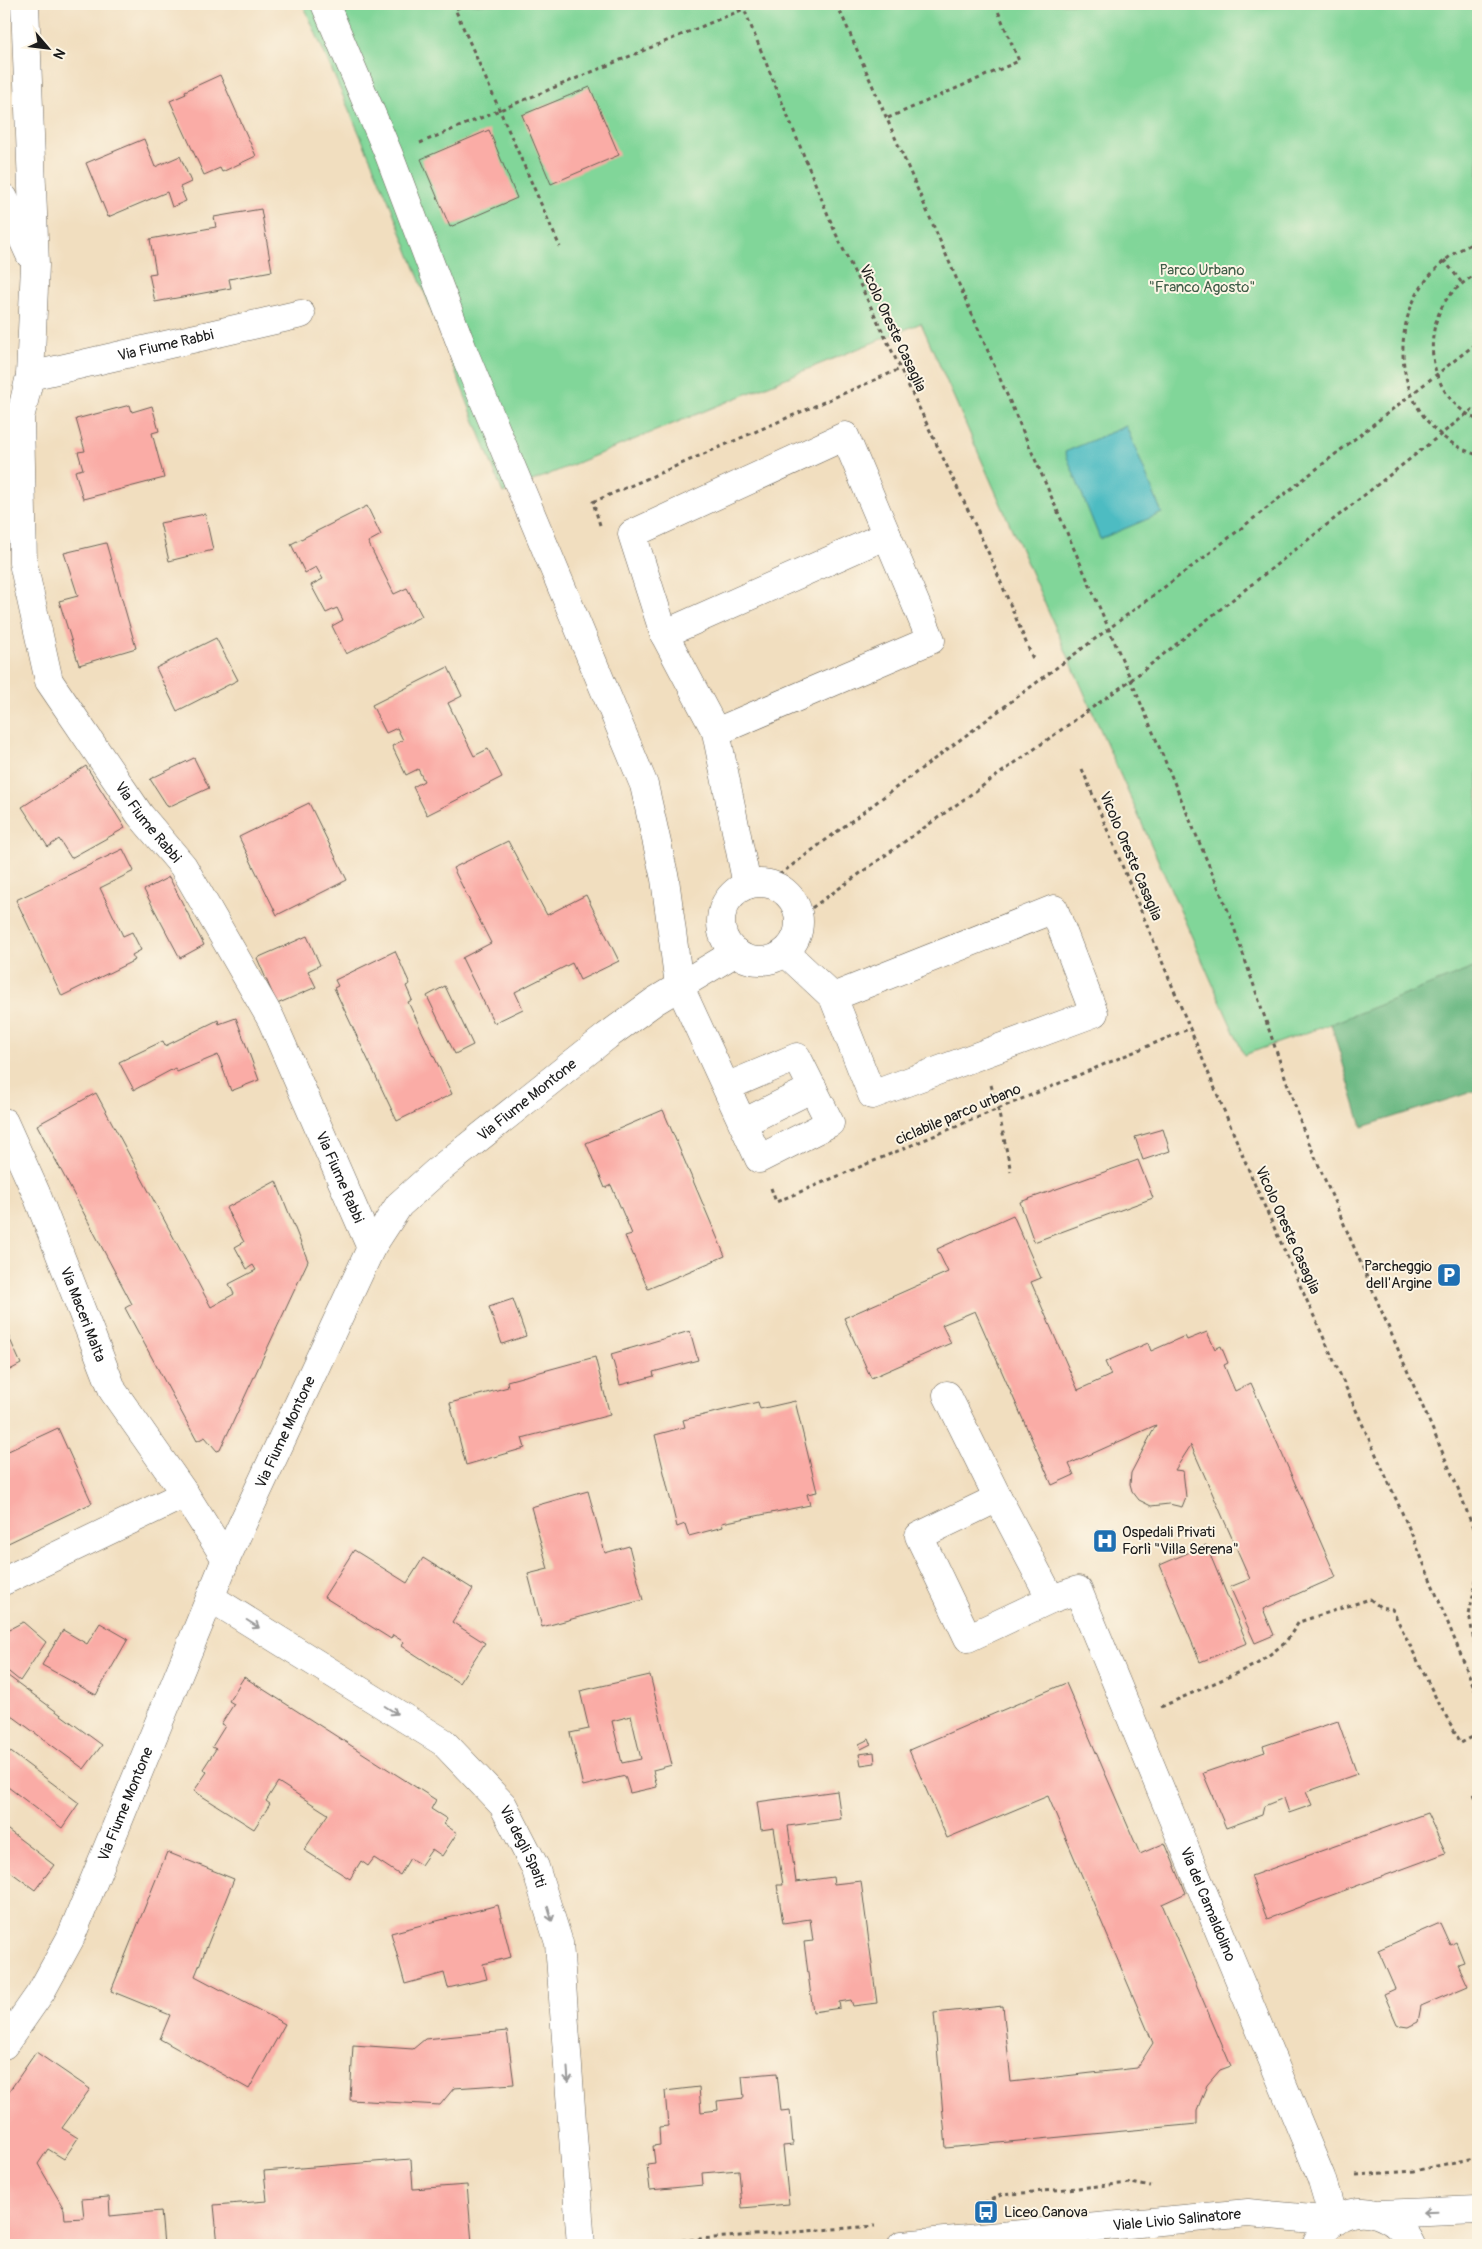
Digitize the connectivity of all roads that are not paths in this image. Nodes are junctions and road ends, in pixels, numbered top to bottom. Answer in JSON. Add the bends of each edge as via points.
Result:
{"nodes":[{"id":1,"x":24,"y":4,"type":"edge"},
{"id":2,"x":324,"y":4,"type":"edge"},
{"id":3,"x":4,"y":198,"type":"edge"},
{"id":4,"x":35,"y":265,"type":"junction"},
{"id":5,"x":301,"y":314,"type":"dead end"},
{"id":6,"x":30,"y":376,"type":"junction"},
{"id":7,"x":887,"y":534,"type":"junction"},
{"id":8,"x":664,"y":634,"type":"junction"},
{"id":9,"x":716,"y":732,"type":"junction"},
{"id":10,"x":757,"y":884,"type":"junction"},
{"id":11,"x":736,"y":952,"type":"junction"},
{"id":12,"x":785,"y":952,"type":"junction"},
{"id":13,"x":680,"y":986,"type":"junction"},
{"id":14,"x":833,"y":997,"type":"junction"},
{"id":15,"x":726,"y":1088,"type":"junction"},
{"id":16,"x":813,"y":1088,"type":"junction"},
{"id":17,"x":4,"y":1122,"type":"edge"},
{"id":18,"x":743,"y":1123,"type":"junction"},
{"id":19,"x":371,"y":1248,"type":"junction"},
{"id":20,"x":947,"y":1395,"type":"dead end"},
{"id":21,"x":185,"y":1494,"type":"junction"},
{"id":22,"x":998,"y":1498,"type":"junction"},
{"id":23,"x":226,"y":1559,"type":"junction"},
{"id":24,"x":4,"y":1581,"type":"edge"},
{"id":25,"x":211,"y":1598,"type":"junction"},
{"id":26,"x":1051,"y":1599,"type":"junction"},
{"id":27,"x":4,"y":2044,"type":"edge"},
{"id":28,"x":1478,"y":2210,"type":"edge"},
{"id":29,"x":1380,"y":2214,"type":"junction"},
{"id":30,"x":1334,"y":2221,"type":"junction"},
{"id":31,"x":581,"y":2245,"type":"edge"},
{"id":32,"x":902,"y":2245,"type":"edge"},
{"id":33,"x":1316,"y":2245,"type":"edge"},
{"id":34,"x":1411,"y":2245,"type":"edge"}],
"edges":[{"from":1,"to":4,"type":"street","name":"Via Fiume Rabbi"},
{"from":2,"to":13,"type":"street","via":[[389,155],[465,354],[644,785],[665,879]]},
{"from":3,"to":4,"type":"street","name":"Via Fiume Rabbi"},
{"from":4,"to":6,"type":"street","name":"Via Fiume Rabbi"},
{"from":5,"to":6,"type":"street","name":"Via Fiume Rabbi"},
{"from":6,"to":19,"type":"street","name":"Via Fiume Rabbi","via":[[20,418],[23,563],[49,681],[140,815],[183,866],[271,1019]]},
{"from":7,"to":8,"type":"street"},
{"from":7,"to":8,"type":"street","via":[[846,436],[632,534]]},
{"from":7,"to":9,"type":"street","via":[[932,640]]},
{"from":8,"to":9,"type":"street"},
{"from":9,"to":10,"type":"street"},
{"from":10,"to":11,"type":"street","via":[[736,891],[723,910],[723,934]]},
{"from":10,"to":12,"type":"street","via":[[779,888],[795,905],[799,917],[798,930]]},
{"from":11,"to":12,"type":"street","via":[[760,961]]},
{"from":11,"to":13,"type":"street","name":"Via Fiume Montone"},
{"from":12,"to":14,"type":"street"},
{"from":13,"to":15,"type":"street"},
{"from":13,"to":19,"type":"street","name":"Via Fiume Montone","via":[[607,1036],[436,1172],[399,1205]]},
{"from":14,"to":14,"type":"street","via":[[872,1095],[1094,1013],[1054,909]]},
{"from":15,"to":16,"type":"street","via":[[797,1057]]},
{"from":15,"to":18,"type":"street"},
{"from":16,"to":18,"type":"street"},
{"from":16,"to":18,"type":"street","via":[[830,1123],[759,1159]]},
{"from":17,"to":21,"type":"street","name":"Via Maceri Malta","via":[[36,1193],[113,1390]]},
{"from":19,"to":23,"type":"street","name":"Via Fiume Montone"},
{"from":20,"to":22,"type":"street"},
{"from":21,"to":23,"type":"street","name":"Via Maceri Malta"},
{"from":21,"to":24,"type":"street"},
{"from":22,"to":26,"type":"street"},
{"from":22,"to":26,"type":"street","via":[[919,1536],[968,1638]]},
{"from":23,"to":25,"type":"street","name":"Via Fiume Montone"},
{"from":25,"to":27,"type":"street","name":"Via Fiume Montone","via":[[70,1939],[40,1992]]},
{"from":25,"to":31,"type":"street","name":"Via degli Spalti","one_way":true,"via":[[443,1742],[503,1806],[535,1866],[559,1943]]},
{"from":26,"to":30,"type":"street","name":"Via del Camaldolino","via":[[1078,1590],[1321,2177]]},
{"from":28,"to":29,"type":"street","one_way":true},
{"from":29,"to":30,"type":"street","via":[[1356,2213]]},
{"from":29,"to":34,"type":"street","via":[[1395,2222]]},
{"from":30,"to":32,"type":"street","name":"Viale Livio Salinatore","via":[[1248,2213]]},
{"from":30,"to":33,"type":"street"}]}
